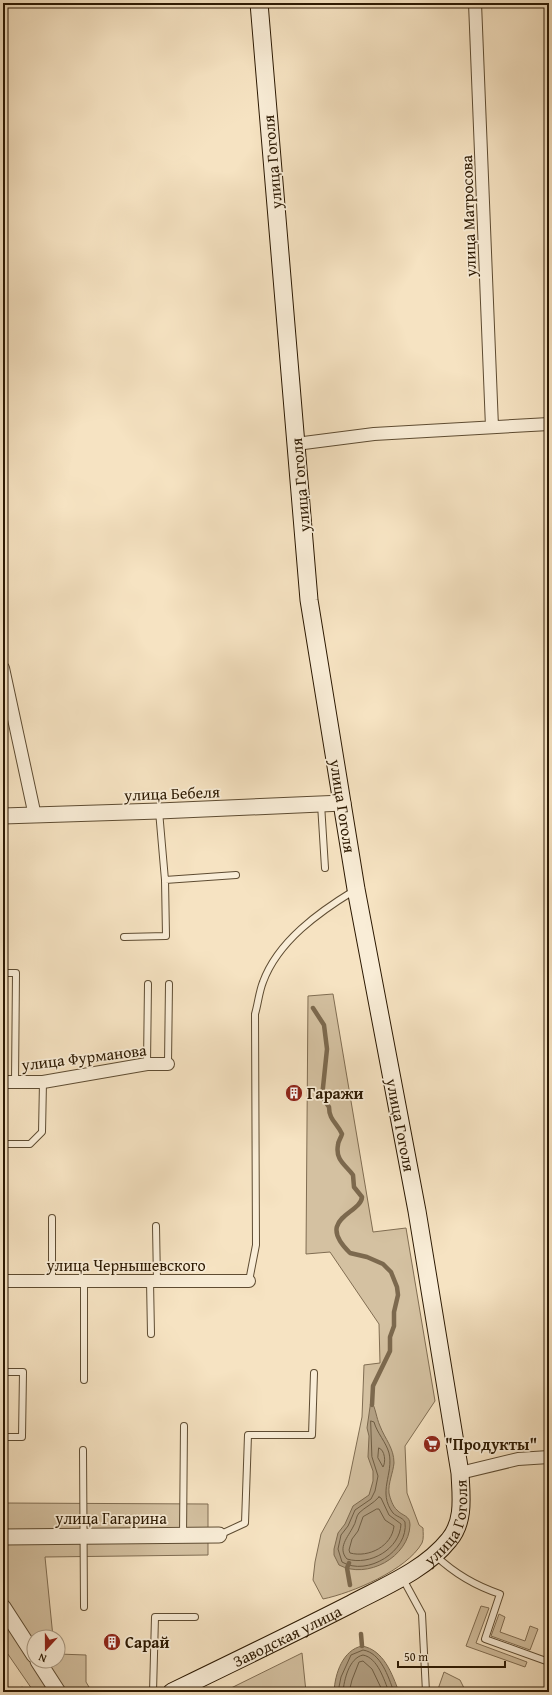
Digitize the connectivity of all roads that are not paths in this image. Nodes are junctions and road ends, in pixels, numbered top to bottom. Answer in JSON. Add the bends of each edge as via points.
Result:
{"nodes":[{"id":1,"x":259,"y":3,"type":"edge"},
{"id":2,"x":475,"y":3,"type":"edge"},
{"id":3,"x":549,"y":424,"type":"edge"},
{"id":4,"x":492,"y":427,"type":"junction"},
{"id":5,"x":296,"y":444,"type":"junction"},
{"id":6,"x":3,"y":668,"type":"edge"},
{"id":7,"x":343,"y":803,"type":"junction"},
{"id":8,"x":321,"y":804,"type":"junction"},
{"id":9,"x":159,"y":811,"type":"junction"},
{"id":10,"x":3,"y":816,"type":"edge"},
{"id":11,"x":35,"y":816,"type":"junction"},
{"id":12,"x":325,"y":868,"type":"dead end"},
{"id":13,"x":236,"y":875,"type":"dead end"},
{"id":14,"x":165,"y":880,"type":"junction"},
{"id":15,"x":356,"y":889,"type":"junction"},
{"id":16,"x":124,"y":937,"type":"dead end"},
{"id":17,"x":3,"y":974,"type":"edge"},
{"id":18,"x":148,"y":984,"type":"dead end"},
{"id":19,"x":169,"y":984,"type":"dead end"},
{"id":20,"x":147,"y":1064,"type":"junction"},
{"id":21,"x":168,"y":1064,"type":"joint"},
{"id":22,"x":3,"y":1082,"type":"edge"},
{"id":23,"x":15,"y":1082,"type":"junction"},
{"id":24,"x":42,"y":1082,"type":"junction"},
{"id":25,"x":3,"y":1144,"type":"edge"},
{"id":26,"x":52,"y":1218,"type":"dead end"},
{"id":27,"x":156,"y":1226,"type":"dead end"},
{"id":28,"x":3,"y":1281,"type":"edge"},
{"id":29,"x":52,"y":1281,"type":"junction"},
{"id":30,"x":84,"y":1281,"type":"junction"},
{"id":31,"x":154,"y":1281,"type":"junction"},
{"id":32,"x":249,"y":1281,"type":"joint"},
{"id":33,"x":151,"y":1334,"type":"dead end"},
{"id":34,"x":3,"y":1372,"type":"edge"},
{"id":35,"x":314,"y":1373,"type":"dead end"},
{"id":36,"x":84,"y":1380,"type":"dead end"},
{"id":37,"x":184,"y":1426,"type":"dead end"},
{"id":38,"x":3,"y":1437,"type":"edge"},
{"id":39,"x":83,"y":1450,"type":"dead end"},
{"id":40,"x":549,"y":1457,"type":"edge"},
{"id":41,"x":460,"y":1473,"type":"junction"},
{"id":42,"x":219,"y":1535,"type":"joint"},
{"id":43,"x":84,"y":1536,"type":"junction"},
{"id":44,"x":183,"y":1536,"type":"junction"},
{"id":45,"x":3,"y":1537,"type":"edge"},
{"id":46,"x":434,"y":1555,"type":"junction"},
{"id":47,"x":402,"y":1577,"type":"junction"},
{"id":48,"x":3,"y":1607,"type":"edge"},
{"id":49,"x":84,"y":1607,"type":"dead end"},
{"id":50,"x":195,"y":1616,"type":"dead end"},
{"id":51,"x":26,"y":1643,"type":"edge"},
{"id":52,"x":546,"y":1661,"type":"dead end"},
{"id":53,"x":43,"y":1669,"type":"edge"},
{"id":54,"x":58,"y":1692,"type":"edge"},
{"id":55,"x":153,"y":1692,"type":"edge"},
{"id":56,"x":172,"y":1692,"type":"edge"},
{"id":57,"x":426,"y":1692,"type":"edge"}],
"edges":[{"from":1,"to":5,"type":"main road","name":"улица Гоголя"},
{"from":2,"to":4,"type":"street","name":"улица Матросова"},
{"from":3,"to":4,"type":"street"},
{"from":4,"to":5,"type":"street","via":[[374,434]]},
{"from":5,"to":7,"type":"main road","name":"улица Гоголя","via":[[309,600]]},
{"from":6,"to":11,"type":"street"},
{"from":7,"to":8,"type":"street","name":"улица Бебеля"},
{"from":7,"to":15,"type":"main road","name":"улица Гоголя"},
{"from":8,"to":9,"type":"street","name":"улица Бебеля"},
{"from":8,"to":12,"type":"lane"},
{"from":9,"to":11,"type":"street","name":"улица Бебеля"},
{"from":9,"to":14,"type":"lane"},
{"from":10,"to":11,"type":"street","name":"улица Бебеля"},
{"from":13,"to":14,"type":"lane"},
{"from":14,"to":16,"type":"lane","via":[[166,936]]},
{"from":15,"to":32,"type":"lane","via":[[321,911],[281,950],[263,981],[255,1014],[256,1245]]},
{"from":15,"to":41,"type":"main road","name":"улица Гоголя","via":[[417,1211]]},
{"from":17,"to":23,"type":"lane","via":[[16,974]]},
{"from":18,"to":20,"type":"lane"},
{"from":19,"to":21,"type":"lane"},
{"from":20,"to":21,"type":"street","name":"улица Фурманова"},
{"from":20,"to":24,"type":"street","name":"улица Фурманова"},
{"from":22,"to":23,"type":"street","name":"улица Фурманова"},
{"from":23,"to":24,"type":"street","name":"улица Фурманова"},
{"from":24,"to":25,"type":"lane","via":[[42,1132],[30,1144]]},
{"from":26,"to":29,"type":"lane"},
{"from":27,"to":31,"type":"lane"},
{"from":28,"to":29,"type":"street","name":"улица Чернышевского"},
{"from":29,"to":30,"type":"street","name":"улица Чернышевского"},
{"from":30,"to":31,"type":"street","name":"улица Чернышевского"},
{"from":30,"to":36,"type":"lane"},
{"from":31,"to":32,"type":"street","name":"улица Чернышевского"},
{"from":31,"to":33,"type":"lane"},
{"from":34,"to":38,"type":"lane","via":[[23,1372],[22,1437]]},
{"from":35,"to":42,"type":"lane","via":[[312,1435],[248,1435],[245,1522]]},
{"from":37,"to":44,"type":"lane"},
{"from":39,"to":43,"type":"lane"},
{"from":40,"to":41,"type":"street","via":[[518,1459]]},
{"from":41,"to":46,"type":"main road","name":"улица Гоголя","via":[[462,1515],[450,1539]]},
{"from":42,"to":44,"type":"street","name":"улица Гагарина"},
{"from":43,"to":44,"type":"street","name":"улица Гагарина"},
{"from":43,"to":45,"type":"street","name":"улица Гагарина"},
{"from":43,"to":49,"type":"lane"},
{"from":46,"to":47,"type":"main road","name":"улица Гоголя"},
{"from":46,"to":52,"type":"lane","via":[[450,1570],[500,1594],[485,1639]]},
{"from":47,"to":56,"type":"main road","name":"Заводская улица"},
{"from":47,"to":57,"type":"lane","via":[[422,1614]]},
{"from":48,"to":51,"type":"street"},
{"from":50,"to":55,"type":"lane","via":[[155,1616]]},
{"from":53,"to":54,"type":"street"}]}
